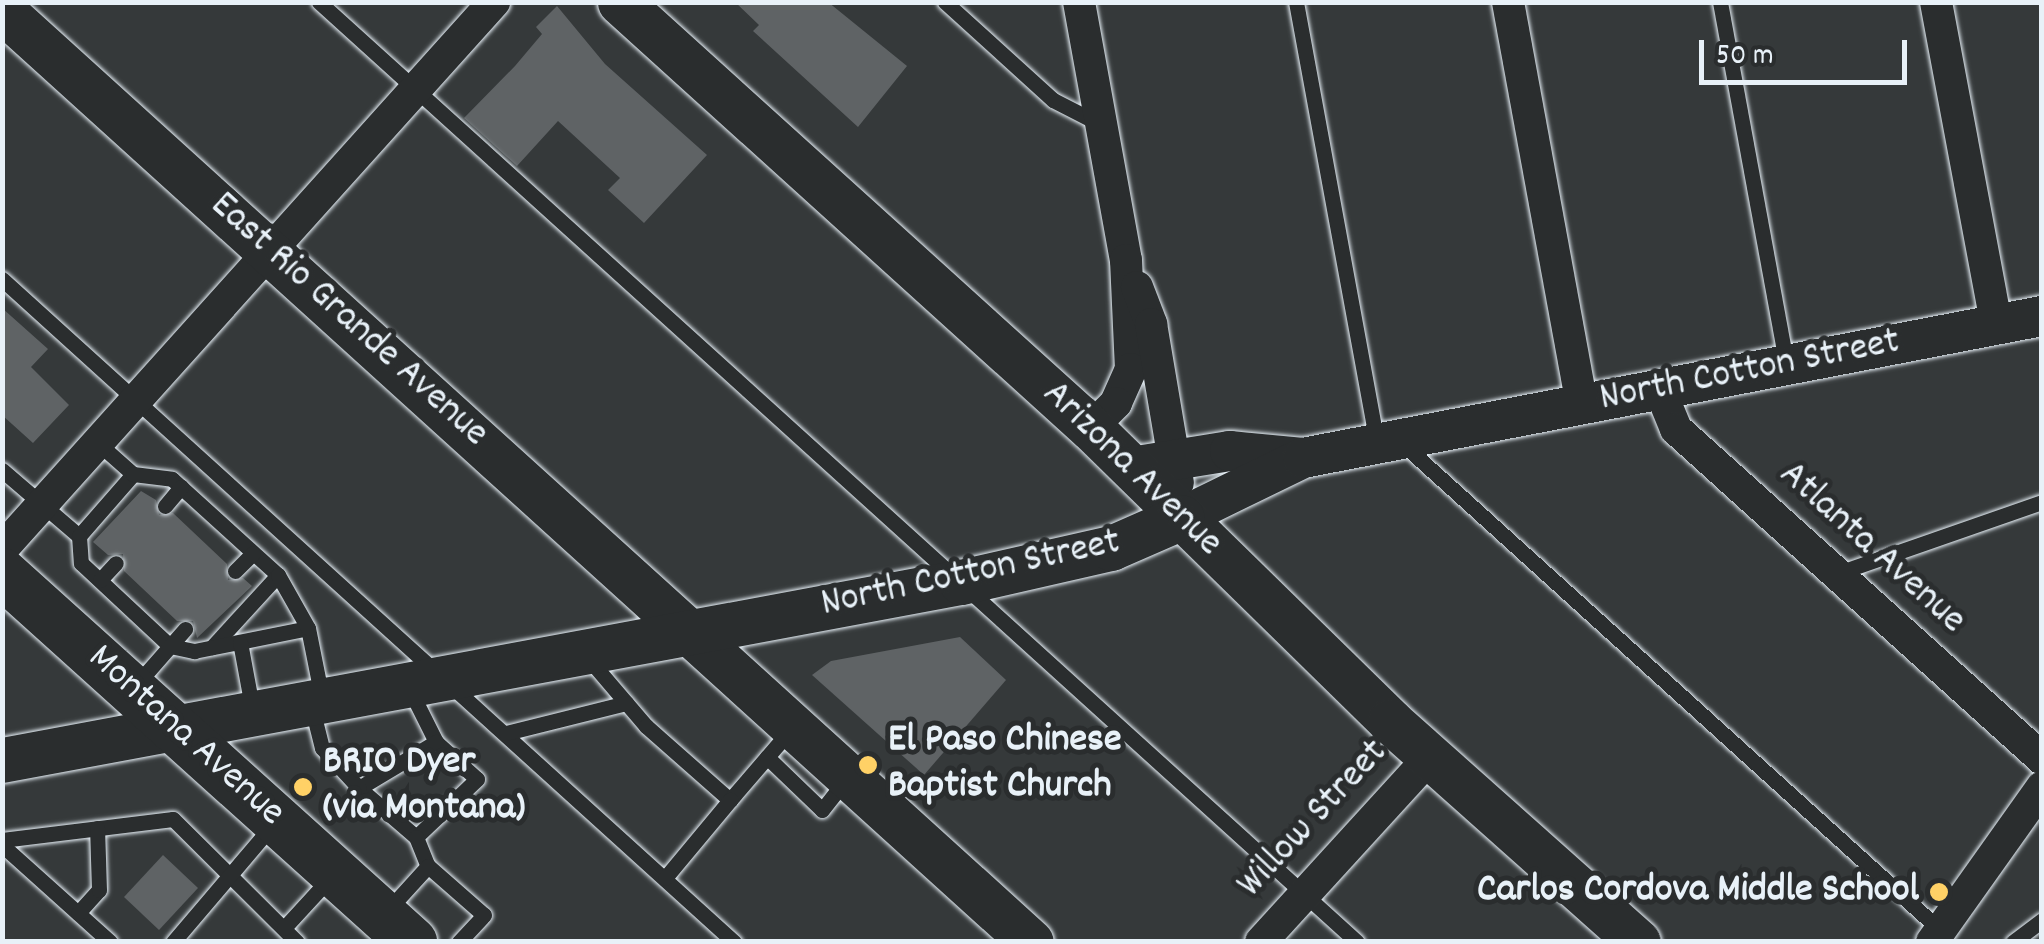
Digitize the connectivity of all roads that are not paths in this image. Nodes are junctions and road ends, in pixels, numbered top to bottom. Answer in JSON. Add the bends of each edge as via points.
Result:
{"nodes":[{"id":1,"x":319,"y":2,"type":"edge"},
{"id":2,"x":494,"y":2,"type":"edge"},
{"id":3,"x":620,"y":2,"type":"edge"},
{"id":4,"x":945,"y":2,"type":"edge"},
{"id":5,"x":1080,"y":2,"type":"edge"},
{"id":6,"x":1296,"y":2,"type":"edge"},
{"id":7,"x":1508,"y":2,"type":"edge"},
{"id":8,"x":1720,"y":2,"type":"edge"},
{"id":9,"x":1936,"y":2,"type":"edge"},
{"id":10,"x":2,"y":10,"type":"edge"},
{"id":11,"x":416,"y":89,"type":"junction"},
{"id":12,"x":1102,"y":125,"type":"junction"},
{"id":13,"x":271,"y":251,"type":"junction"},
{"id":14,"x":1126,"y":260,"type":"junction"},
{"id":15,"x":2,"y":279,"type":"edge"},
{"id":16,"x":2042,"y":316,"type":"edge"},
{"id":17,"x":1996,"y":324,"type":"junction"},
{"id":18,"x":1787,"y":365,"type":"junction"},
{"id":19,"x":1660,"y":390,"type":"junction"},
{"id":20,"x":137,"y":400,"type":"junction"},
{"id":21,"x":1582,"y":404,"type":"junction"},
{"id":22,"x":1090,"y":428,"type":"junction"},
{"id":23,"x":1388,"y":442,"type":"junction"},
{"id":24,"x":98,"y":443,"type":"junction"},
{"id":25,"x":1303,"y":458,"type":"junction"},
{"id":26,"x":1176,"y":461,"type":"junction"},
{"id":27,"x":1130,"y":467,"type":"junction"},
{"id":28,"x":2,"y":470,"type":"edge"},
{"id":29,"x":133,"y":474,"type":"junction"},
{"id":30,"x":182,"y":488,"type":"junction"},
{"id":31,"x":2042,"y":502,"type":"edge"},
{"id":32,"x":42,"y":505,"type":"junction"},
{"id":33,"x":165,"y":506,"type":"dead end"},
{"id":34,"x":1182,"y":516,"type":"junction"},
{"id":35,"x":79,"y":536,"type":"junction"},
{"id":36,"x":2,"y":549,"type":"edge"},
{"id":37,"x":253,"y":553,"type":"junction"},
{"id":38,"x":116,"y":562,"type":"dead end"},
{"id":39,"x":235,"y":571,"type":"dead end"},
{"id":40,"x":2,"y":572,"type":"edge"},
{"id":41,"x":1834,"y":574,"type":"junction"},
{"id":42,"x":278,"y":575,"type":"junction"},
{"id":43,"x":100,"y":580,"type":"junction"},
{"id":44,"x":962,"y":582,"type":"junction"},
{"id":45,"x":185,"y":628,"type":"dead end"},
{"id":46,"x":308,"y":628,"type":"junction"},
{"id":47,"x":694,"y":633,"type":"junction"},
{"id":48,"x":240,"y":642,"type":"junction"},
{"id":49,"x":170,"y":646,"type":"junction"},
{"id":50,"x":212,"y":647,"type":"junction"},
{"id":51,"x":584,"y":654,"type":"junction"},
{"id":52,"x":428,"y":683,"type":"junction"},
{"id":53,"x":132,"y":689,"type":"junction"},
{"id":54,"x":626,"y":702,"type":"junction"},
{"id":55,"x":317,"y":704,"type":"junction"},
{"id":56,"x":254,"y":716,"type":"junction"},
{"id":57,"x":177,"y":730,"type":"junction"},
{"id":58,"x":506,"y":733,"type":"junction"},
{"id":59,"x":780,"y":741,"type":"junction"},
{"id":60,"x":436,"y":742,"type":"junction"},
{"id":61,"x":1431,"y":756,"type":"junction"},
{"id":62,"x":2042,"y":759,"type":"edge"},
{"id":63,"x":2,"y":760,"type":"edge"},
{"id":64,"x":2042,"y":787,"type":"edge"},
{"id":65,"x":359,"y":788,"type":"junction"},
{"id":66,"x":730,"y":800,"type":"junction"},
{"id":67,"x":277,"y":820,"type":"junction"},
{"id":68,"x":97,"y":828,"type":"junction"},
{"id":69,"x":416,"y":838,"type":"junction"},
{"id":70,"x":2,"y":843,"type":"edge"},
{"id":71,"x":428,"y":866,"type":"junction"},
{"id":72,"x":335,"y":872,"type":"junction"},
{"id":73,"x":230,"y":875,"type":"junction"},
{"id":74,"x":665,"y":878,"type":"junction"},
{"id":75,"x":1304,"y":894,"type":"junction"},
{"id":76,"x":78,"y":913,"type":"junction"},
{"id":77,"x":2042,"y":920,"type":"edge"},
{"id":78,"x":284,"y":928,"type":"junction"},
{"id":79,"x":398,"y":928,"type":"edge"},
{"id":80,"x":1936,"y":936,"type":"edge"},
{"id":81,"x":110,"y":942,"type":"edge"},
{"id":82,"x":173,"y":942,"type":"edge"},
{"id":83,"x":297,"y":942,"type":"edge"},
{"id":84,"x":460,"y":942,"type":"edge"},
{"id":85,"x":734,"y":942,"type":"edge"},
{"id":86,"x":1031,"y":942,"type":"edge"},
{"id":87,"x":1261,"y":942,"type":"edge"},
{"id":88,"x":1357,"y":942,"type":"edge"},
{"id":89,"x":1638,"y":942,"type":"edge"},
{"id":90,"x":2012,"y":942,"type":"edge"}],
"edges":[{"from":1,"to":11,"type":"lane"},
{"from":2,"to":11,"type":"street"},
{"from":3,"to":22,"type":"main road","name":"Arizona Avenue"},
{"from":4,"to":12,"type":"lane","via":[[1053,100]]},
{"from":5,"to":12,"type":"street"},
{"from":6,"to":23,"type":"lane"},
{"from":7,"to":21,"type":"street"},
{"from":8,"to":18,"type":"lane"},
{"from":9,"to":17,"type":"street"},
{"from":10,"to":13,"type":"main road","name":"East Rio Grande Avenue"},
{"from":11,"to":13,"type":"street"},
{"from":11,"to":44,"type":"lane"},
{"from":12,"to":14,"type":"street"},
{"from":13,"to":20,"type":"street"},
{"from":13,"to":47,"type":"main road","name":"East Rio Grande Avenue"},
{"from":14,"to":22,"type":"street","via":[[1131,369],[1116,403]]},
{"from":14,"to":26,"type":"street","via":[[1151,324]]},
{"from":15,"to":20,"type":"lane"},
{"from":16,"to":17,"type":"street","name":"North Cotton Street"},
{"from":17,"to":18,"type":"street","name":"North Cotton Street"},
{"from":18,"to":19,"type":"street","name":"North Cotton Street"},
{"from":19,"to":21,"type":"street","name":"North Cotton Street"},
{"from":19,"to":41,"type":"street","name":"Atlanta Avenue","via":[[1676,428]]},
{"from":20,"to":24,"type":"street"},
{"from":20,"to":52,"type":"lane"},
{"from":21,"to":23,"type":"street","name":"North Cotton Street"},
{"from":22,"to":27,"type":"main road","name":"Arizona Avenue"},
{"from":23,"to":25,"type":"street","name":"North Cotton Street"},
{"from":23,"to":80,"type":"lane"},
{"from":24,"to":29,"type":"lane"},
{"from":24,"to":32,"type":"street"},
{"from":25,"to":26,"type":"street","via":[[1230,451]]},
{"from":25,"to":34,"type":"street","name":"North Cotton Street"},
{"from":26,"to":27,"type":"street"},
{"from":26,"to":34,"type":"street"},
{"from":27,"to":34,"type":"main road","name":"Arizona Avenue"},
{"from":28,"to":32,"type":"lane"},
{"from":29,"to":30,"type":"lane","via":[[154,472]]},
{"from":29,"to":35,"type":"lane"},
{"from":30,"to":33,"type":"lane"},
{"from":30,"to":37,"type":"lane"},
{"from":31,"to":41,"type":"lane"},
{"from":32,"to":35,"type":"lane"},
{"from":32,"to":36,"type":"street"},
{"from":34,"to":44,"type":"main road","name":"North Cotton Street","via":[[1111,548]]},
{"from":34,"to":61,"type":"main road","name":"Arizona Avenue"},
{"from":35,"to":43,"type":"lane","via":[[81,563]]},
{"from":37,"to":39,"type":"lane"},
{"from":37,"to":42,"type":"lane"},
{"from":38,"to":43,"type":"lane"},
{"from":40,"to":53,"type":"main road","name":"Montana Avenue"},
{"from":41,"to":62,"type":"street","name":"Atlanta Avenue"},
{"from":42,"to":46,"type":"lane"},
{"from":42,"to":50,"type":"lane"},
{"from":43,"to":49,"type":"lane"},
{"from":44,"to":47,"type":"main road","name":"North Cotton Street"},
{"from":44,"to":75,"type":"lane"},
{"from":45,"to":49,"type":"lane"},
{"from":46,"to":48,"type":"lane"},
{"from":46,"to":55,"type":"lane"},
{"from":47,"to":51,"type":"main road","name":"North Cotton Street"},
{"from":47,"to":59,"type":"main road","name":"East Rio Grande Avenue"},
{"from":48,"to":50,"type":"lane"},
{"from":48,"to":56,"type":"lane"},
{"from":49,"to":50,"type":"lane"},
{"from":49,"to":53,"type":"lane"},
{"from":51,"to":52,"type":"main road","name":"North Cotton Street"},
{"from":51,"to":54,"type":"lane"},
{"from":52,"to":55,"type":"main road","name":"North Cotton Street"},
{"from":52,"to":58,"type":"lane"},
{"from":52,"to":60,"type":"lane"},
{"from":53,"to":57,"type":"main road","name":"Montana Avenue"},
{"from":54,"to":58,"type":"lane"},
{"from":54,"to":66,"type":"lane"},
{"from":55,"to":56,"type":"main road","name":"North Cotton Street"},
{"from":55,"to":65,"type":"lane","via":[[322,748]]},
{"from":56,"to":57,"type":"main road","name":"North Cotton Street"},
{"from":57,"to":63,"type":"main road","name":"North Cotton Street"},
{"from":57,"to":67,"type":"main road","name":"Montana Avenue"},
{"from":58,"to":74,"type":"lane"},
{"from":59,"to":66,"type":"lane"},
{"from":59,"to":86,"type":"main road","name":"East Rio Grande Avenue","via":[[849,776]]},
{"from":60,"to":65,"type":"lane"},
{"from":60,"to":69,"type":"lane","via":[[477,780]]},
{"from":61,"to":75,"type":"street","name":"Willow Street"},
{"from":61,"to":89,"type":"main road","name":"Arizona Avenue"},
{"from":64,"to":80,"type":"street"},
{"from":65,"to":69,"type":"lane"},
{"from":66,"to":74,"type":"lane"},
{"from":67,"to":72,"type":"main road","name":"Montana Avenue"},
{"from":67,"to":73,"type":"lane"},
{"from":68,"to":70,"type":"lane"},
{"from":68,"to":73,"type":"lane","via":[[173,819]]},
{"from":68,"to":76,"type":"lane","via":[[99,890]]},
{"from":69,"to":71,"type":"lane"},
{"from":70,"to":76,"type":"lane"},
{"from":71,"to":79,"type":"lane"},
{"from":71,"to":84,"type":"lane","via":[[484,915]]},
{"from":72,"to":78,"type":"lane"},
{"from":72,"to":79,"type":"main road","name":"Montana Avenue"},
{"from":73,"to":78,"type":"lane"},
{"from":73,"to":82,"type":"lane"},
{"from":74,"to":85,"type":"lane"},
{"from":75,"to":87,"type":"street","name":"Willow Street"},
{"from":75,"to":88,"type":"lane"},
{"from":76,"to":81,"type":"lane"},
{"from":77,"to":90,"type":"lane"},
{"from":78,"to":83,"type":"lane"}]}
